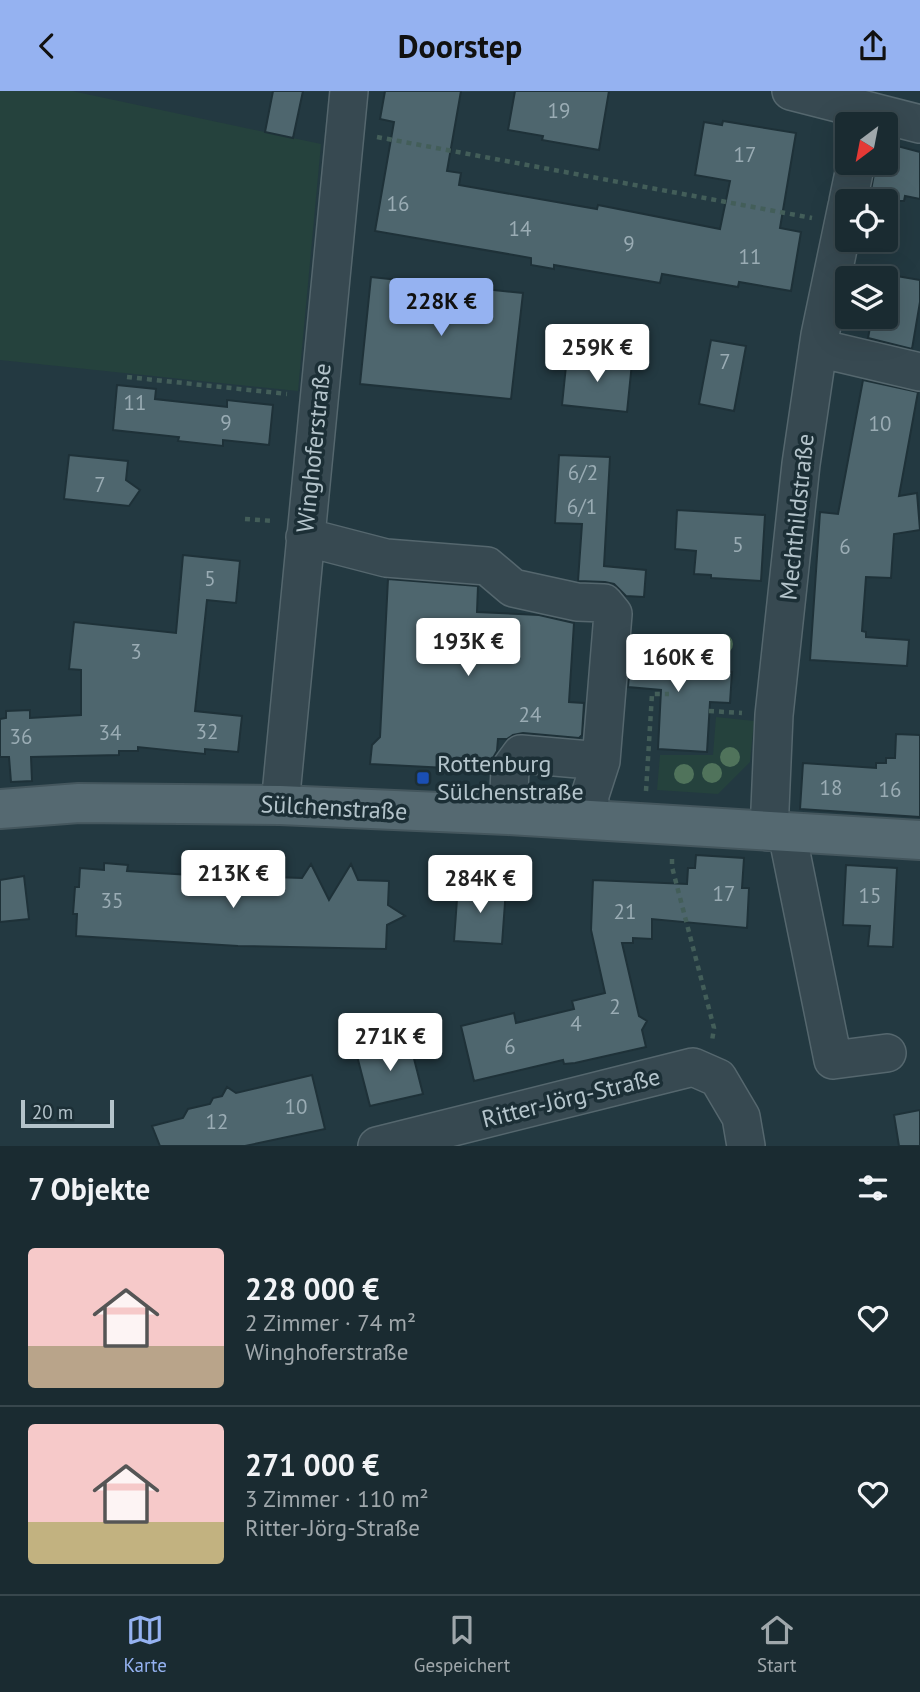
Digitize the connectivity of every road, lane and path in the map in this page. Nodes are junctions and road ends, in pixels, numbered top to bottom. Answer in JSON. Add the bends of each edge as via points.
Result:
{"nodes":[{"id":1,"x":349,"y":91,"type":"edge"},
{"id":2,"x":790,"y":91,"type":"edge"},
{"id":3,"x":868,"y":109,"type":"edge"},
{"id":4,"x":920,"y":124,"type":"edge"},
{"id":5,"x":345,"y":131,"type":"junction"},
{"id":6,"x":835,"y":208,"type":"edge"},
{"id":7,"x":837,"y":252,"type":"edge"},
{"id":8,"x":818,"y":348,"type":"junction"},
{"id":9,"x":920,"y":372,"type":"edge"},
{"id":10,"x":127,"y":377,"type":"dead end"},
{"id":11,"x":319,"y":398,"type":"junction"},
{"id":12,"x":305,"y":537,"type":"junction"},
{"id":13,"x":669,"y":694,"type":"dead end"},
{"id":14,"x":601,"y":761,"type":"junction"},
{"id":15,"x":645,"y":799,"type":"dead end"},
{"id":16,"x":280,"y":805,"type":"junction"},
{"id":17,"x":0,"y":809,"type":"edge"},
{"id":18,"x":508,"y":815,"type":"junction"},
{"id":19,"x":589,"y":820,"type":"junction"},
{"id":20,"x":674,"y":826,"type":"junction"},
{"id":21,"x":778,"y":832,"type":"junction"},
{"id":22,"x":920,"y":841,"type":"edge"},
{"id":23,"x":887,"y":1053,"type":"dead end"},
{"id":24,"x":707,"y":1073,"type":"junction"},
{"id":25,"x":744,"y":1131,"type":"edge"},
{"id":26,"x":377,"y":1146,"type":"edge"}],
"edges":[{"from":1,"to":5,"type":"street","name":"Winghoferstraße"},
{"from":2,"to":3,"type":"street"},
{"from":3,"to":4,"type":"street"},
{"from":5,"to":6,"type":"path"},
{"from":5,"to":11,"type":"street","name":"Winghoferstraße"},
{"from":7,"to":8,"type":"street","name":"Mechthildstraße"},
{"from":8,"to":9,"type":"street"},
{"from":8,"to":21,"type":"street","name":"Mechthildstraße","via":[[774,715]]},
{"from":10,"to":11,"type":"path"},
{"from":11,"to":12,"type":"street","name":"Winghoferstraße"},
{"from":12,"to":14,"type":"street","via":[[386,558],[487,566],[513,588],[604,603],[613,614]]},
{"from":12,"to":16,"type":"street","name":"Winghoferstraße"},
{"from":13,"to":15,"type":"path","via":[[652,694]]},
{"from":14,"to":18,"type":"street","via":[[522,754],[510,769]]},
{"from":14,"to":19,"type":"street","via":[[590,795]]},
{"from":16,"to":17,"type":"main road","name":"Sülchenstraße","via":[[79,803]]},
{"from":16,"to":18,"type":"main road","name":"Sülchenstraße"},
{"from":18,"to":19,"type":"main road","name":"Sülchenstraße"},
{"from":19,"to":20,"type":"main road","name":"Sülchenstraße"},
{"from":20,"to":21,"type":"main road","name":"Sülchenstraße"},
{"from":20,"to":24,"type":"path","via":[[672,867],[714,1028]]},
{"from":21,"to":22,"type":"main road","name":"Sülchenstraße"},
{"from":21,"to":23,"type":"street","name":"Mechthildstraße","via":[[832,1060]]},
{"from":24,"to":25,"type":"street","via":[[718,1078]]},
{"from":24,"to":26,"type":"street","name":"Ritter-Jörg-Straße","via":[[694,1067]]}]}
